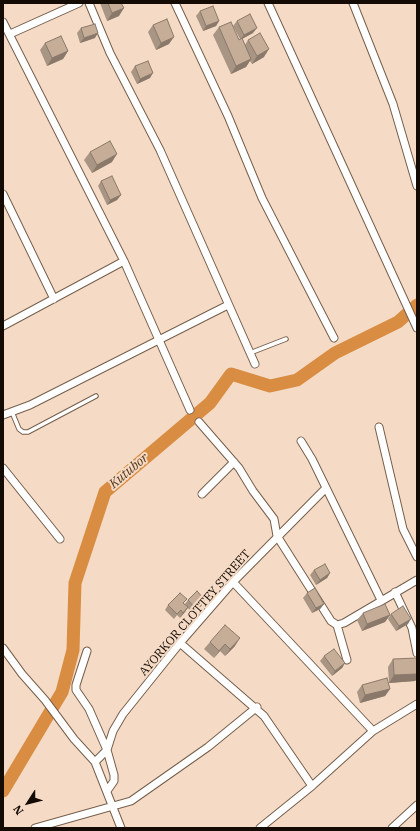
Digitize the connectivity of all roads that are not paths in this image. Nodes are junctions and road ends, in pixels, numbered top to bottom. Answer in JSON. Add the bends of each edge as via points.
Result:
{"nodes":[{"id":1,"x":79,"y":3,"type":"edge"},
{"id":2,"x":89,"y":3,"type":"edge"},
{"id":3,"x":175,"y":3,"type":"edge"},
{"id":4,"x":268,"y":3,"type":"edge"},
{"id":5,"x":353,"y":3,"type":"edge"},
{"id":6,"x":3,"y":22,"type":"edge"},
{"id":7,"x":10,"y":34,"type":"junction"},
{"id":8,"x":417,"y":186,"type":"edge"},
{"id":9,"x":3,"y":194,"type":"edge"},
{"id":10,"x":124,"y":261,"type":"junction"},
{"id":11,"x":54,"y":299,"type":"junction"},
{"id":12,"x":228,"y":304,"type":"junction"},
{"id":13,"x":3,"y":326,"type":"edge"},
{"id":14,"x":417,"y":328,"type":"edge"},
{"id":15,"x":334,"y":338,"type":"dead end"},
{"id":16,"x":159,"y":339,"type":"junction"},
{"id":17,"x":286,"y":339,"type":"dead end"},
{"id":18,"x":250,"y":353,"type":"junction"},
{"id":19,"x":255,"y":364,"type":"dead end"},
{"id":20,"x":96,"y":396,"type":"dead end"},
{"id":21,"x":190,"y":410,"type":"dead end"},
{"id":22,"x":12,"y":412,"type":"junction"},
{"id":23,"x":3,"y":415,"type":"edge"},
{"id":24,"x":199,"y":422,"type":"dead end"},
{"id":25,"x":379,"y":427,"type":"dead end"},
{"id":26,"x":301,"y":441,"type":"dead end"},
{"id":27,"x":234,"y":462,"type":"junction"},
{"id":28,"x":3,"y":468,"type":"edge"},
{"id":29,"x":326,"y":488,"type":"junction"},
{"id":30,"x":202,"y":494,"type":"dead end"},
{"id":31,"x":277,"y":536,"type":"junction"},
{"id":32,"x":60,"y":540,"type":"dead end"},
{"id":33,"x":417,"y":557,"type":"edge"},
{"id":34,"x":417,"y":580,"type":"edge"},
{"id":35,"x":233,"y":582,"type":"junction"},
{"id":36,"x":395,"y":592,"type":"junction"},
{"id":37,"x":382,"y":600,"type":"junction"},
{"id":38,"x":337,"y":625,"type":"junction"},
{"id":39,"x":180,"y":643,"type":"junction"},
{"id":40,"x":3,"y":648,"type":"edge"},
{"id":41,"x":87,"y":652,"type":"dead end"},
{"id":42,"x":417,"y":653,"type":"edge"},
{"id":43,"x":347,"y":660,"type":"dead end"},
{"id":44,"x":417,"y":704,"type":"edge"},
{"id":45,"x":257,"y":707,"type":"junction"},
{"id":46,"x":373,"y":732,"type":"junction"},
{"id":47,"x":107,"y":750,"type":"junction"},
{"id":48,"x":95,"y":762,"type":"junction"},
{"id":49,"x":312,"y":786,"type":"junction"},
{"id":50,"x":107,"y":791,"type":"junction"},
{"id":51,"x":417,"y":805,"type":"edge"},
{"id":52,"x":114,"y":806,"type":"junction"},
{"id":53,"x":35,"y":828,"type":"edge"},
{"id":54,"x":121,"y":828,"type":"edge"},
{"id":55,"x":260,"y":828,"type":"edge"},
{"id":56,"x":392,"y":828,"type":"edge"}],
"edges":[{"from":1,"to":7,"type":"street"},
{"from":2,"to":12,"type":"street","via":[[110,53],[160,150]]},
{"from":3,"to":15,"type":"street","via":[[228,116],[262,198]]},
{"from":4,"to":14,"type":"street"},
{"from":5,"to":8,"type":"street","via":[[393,104]]},
{"from":6,"to":7,"type":"street"},
{"from":7,"to":10,"type":"street"},
{"from":9,"to":11,"type":"street"},
{"from":10,"to":11,"type":"street"},
{"from":10,"to":16,"type":"street"},
{"from":11,"to":13,"type":"street"},
{"from":12,"to":16,"type":"street"},
{"from":12,"to":18,"type":"street"},
{"from":16,"to":21,"type":"street"},
{"from":16,"to":22,"type":"street"},
{"from":17,"to":18,"type":"lane"},
{"from":18,"to":19,"type":"street"},
{"from":20,"to":22,"type":"lane","via":[[28,432],[19,429]]},
{"from":22,"to":23,"type":"street"},
{"from":24,"to":27,"type":"street"},
{"from":25,"to":33,"type":"street","via":[[403,529]]},
{"from":26,"to":29,"type":"street"},
{"from":27,"to":30,"type":"street"},
{"from":27,"to":31,"type":"street","via":[[274,519]]},
{"from":28,"to":32,"type":"street"},
{"from":29,"to":31,"type":"street","name":"AYORKOR CLOTTEY STREET"},
{"from":29,"to":37,"type":"street"},
{"from":31,"to":35,"type":"street","name":"AYORKOR CLOTTEY STREET"},
{"from":31,"to":38,"type":"street","via":[[331,621]]},
{"from":34,"to":36,"type":"street"},
{"from":35,"to":39,"type":"street","name":"AYORKOR CLOTTEY STREET"},
{"from":35,"to":46,"type":"street"},
{"from":36,"to":37,"type":"street"},
{"from":36,"to":42,"type":"street","via":[[412,628]]},
{"from":37,"to":38,"type":"street"},
{"from":38,"to":43,"type":"street"},
{"from":39,"to":45,"type":"street"},
{"from":39,"to":47,"type":"street","name":"AYORKOR CLOTTEY STREET","via":[[123,714]]},
{"from":40,"to":48,"type":"street"},
{"from":41,"to":47,"type":"street","via":[[76,690]]},
{"from":44,"to":46,"type":"street"},
{"from":45,"to":49,"type":"street"},
{"from":45,"to":52,"type":"street","via":[[208,747],[131,801]]},
{"from":46,"to":49,"type":"street"},
{"from":47,"to":48,"type":"street","name":"AYORKOR CLOTTEY STREET"},
{"from":47,"to":50,"type":"street","via":[[114,781]]},
{"from":48,"to":50,"type":"street"},
{"from":49,"to":55,"type":"street"},
{"from":50,"to":52,"type":"street"},
{"from":51,"to":56,"type":"street"},
{"from":52,"to":53,"type":"street"},
{"from":52,"to":54,"type":"street"}]}
